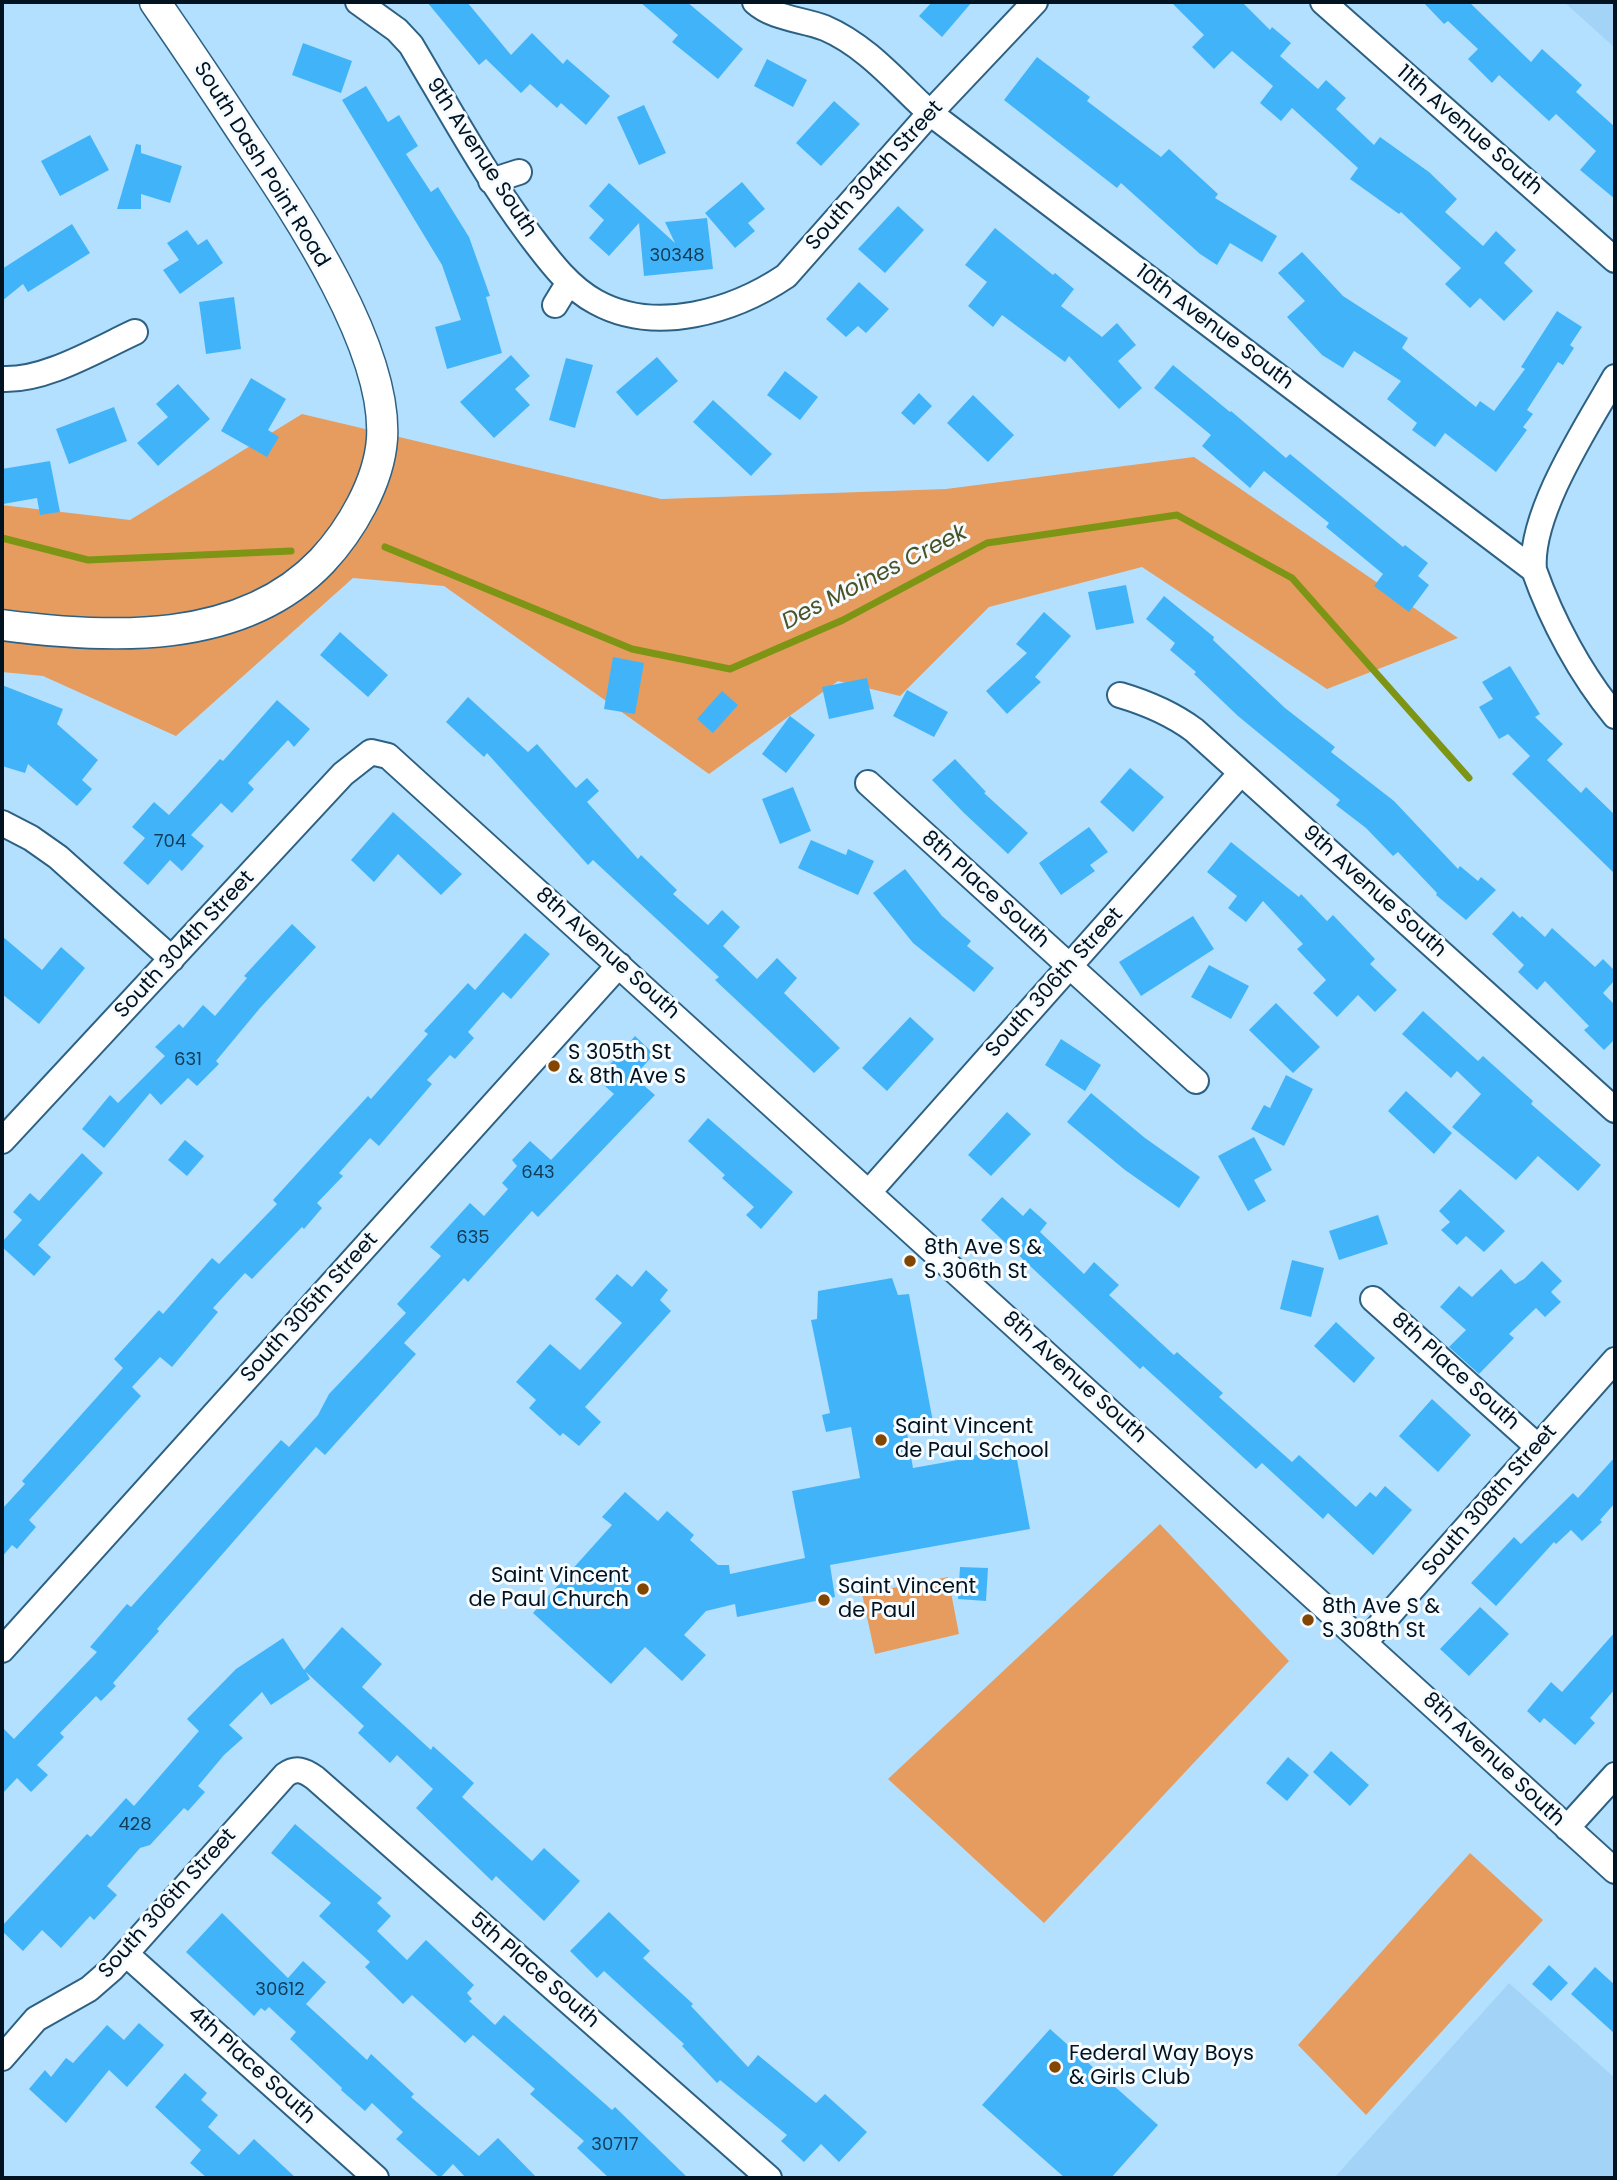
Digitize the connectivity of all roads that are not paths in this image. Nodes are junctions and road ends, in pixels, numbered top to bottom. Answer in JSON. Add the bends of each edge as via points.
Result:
{"nodes":[{"id":1,"x":155,"y":2,"type":"edge"},
{"id":2,"x":358,"y":2,"type":"edge"},
{"id":3,"x":755,"y":2,"type":"edge"},
{"id":4,"x":1035,"y":2,"type":"edge"},
{"id":5,"x":1323,"y":2,"type":"edge"},
{"id":6,"x":930,"y":114,"type":"junction"},
{"id":7,"x":519,"y":172,"type":"dead end"},
{"id":8,"x":491,"y":181,"type":"junction"},
{"id":9,"x":1615,"y":260,"type":"edge"},
{"id":10,"x":569,"y":282,"type":"junction"},
{"id":11,"x":555,"y":305,"type":"dead end"},
{"id":12,"x":692,"y":314,"type":"joint"},
{"id":13,"x":135,"y":332,"type":"dead end"},
{"id":14,"x":1615,"y":377,"type":"edge"},
{"id":15,"x":2,"y":379,"type":"edge"},
{"id":16,"x":1534,"y":570,"type":"junction"},
{"id":17,"x":2,"y":625,"type":"edge"},
{"id":18,"x":1120,"y":695,"type":"dead end"},
{"id":19,"x":1615,"y":716,"type":"edge"},
{"id":20,"x":371,"y":752,"type":"joint"},
{"id":21,"x":1241,"y":773,"type":"junction"},
{"id":22,"x":868,"y":783,"type":"dead end"},
{"id":23,"x":2,"y":823,"type":"edge"},
{"id":24,"x":172,"y":959,"type":"junction"},
{"id":25,"x":619,"y":965,"type":"junction"},
{"id":26,"x":1070,"y":966,"type":"junction"},
{"id":27,"x":1196,"y":1081,"type":"dead end"},
{"id":28,"x":1615,"y":1110,"type":"edge"},
{"id":29,"x":2,"y":1141,"type":"edge"},
{"id":30,"x":870,"y":1192,"type":"junction"},
{"id":31,"x":1373,"y":1299,"type":"dead end"},
{"id":32,"x":1615,"y":1360,"type":"edge"},
{"id":33,"x":1537,"y":1446,"type":"junction"},
{"id":34,"x":1365,"y":1642,"type":"junction"},
{"id":35,"x":2,"y":1650,"type":"edge"},
{"id":36,"x":296,"y":1770,"type":"joint"},
{"id":37,"x":1615,"y":1774,"type":"edge"},
{"id":38,"x":1567,"y":1828,"type":"junction"},
{"id":39,"x":1615,"y":1871,"type":"edge"},
{"id":40,"x":126,"y":1954,"type":"junction"},
{"id":41,"x":2,"y":2058,"type":"edge"},
{"id":42,"x":376,"y":2178,"type":"edge"},
{"id":43,"x":769,"y":2178,"type":"edge"}],
"edges":[{"from":1,"to":17,"type":"main road","name":"South Dash Point Road","via":[[307,231],[351,315],[380,401],[382,440],[373,478],[334,548],[304,579],[227,619],[143,633]]},
{"from":2,"to":8,"type":"street","name":"9th Avenue South","via":[[411,46]]},
{"from":3,"to":6,"type":"street","name":"10th Avenue South","via":[[764,10],[825,28],[858,46]]},
{"from":4,"to":6,"type":"street","name":"South 304th Street"},
{"from":5,"to":9,"type":"street","name":"11th Avenue South"},
{"from":6,"to":12,"type":"street","name":"South 304th Street","via":[[786,276],[741,302]]},
{"from":6,"to":16,"type":"street","name":"10th Avenue South"},
{"from":7,"to":8,"type":"street"},
{"from":8,"to":10,"type":"street","name":"9th Avenue South"},
{"from":10,"to":11,"type":"street"},
{"from":10,"to":12,"type":"street","name":"9th Avenue South","via":[[596,303],[630,314]]},
{"from":13,"to":15,"type":"street","via":[[48,370]]},
{"from":14,"to":16,"type":"street","via":[[1544,511],[1534,545]]},
{"from":16,"to":19,"type":"street","via":[[1576,659]]},
{"from":18,"to":21,"type":"street","name":"9th Avenue South","via":[[1183,722]]},
{"from":20,"to":24,"type":"street","name":"South 304th Street","via":[[343,774]]},
{"from":20,"to":25,"type":"street","name":"8th Avenue South","via":[[397,762]]},
{"from":21,"to":26,"type":"street","name":"South 306th Street"},
{"from":21,"to":28,"type":"street","name":"9th Avenue South"},
{"from":22,"to":26,"type":"street","name":"8th Place South"},
{"from":23,"to":24,"type":"street","via":[[58,856]]},
{"from":24,"to":29,"type":"street","name":"South 304th Street"},
{"from":25,"to":30,"type":"street","name":"8th Avenue South"},
{"from":25,"to":35,"type":"street","name":"South 305th Street"},
{"from":26,"to":27,"type":"street","name":"8th Place South"},
{"from":26,"to":30,"type":"street","name":"South 306th Street"},
{"from":30,"to":34,"type":"street","name":"8th Avenue South"},
{"from":31,"to":33,"type":"street","name":"8th Place South"},
{"from":32,"to":33,"type":"street","name":"South 308th Street"},
{"from":33,"to":34,"type":"street","name":"South 308th Street"},
{"from":34,"to":38,"type":"street","name":"8th Avenue South"},
{"from":36,"to":40,"type":"street","name":"South 306th Street","via":[[285,1775]]},
{"from":36,"to":43,"type":"street","name":"5th Place South","via":[[315,1778]]},
{"from":37,"to":38,"type":"street"},
{"from":38,"to":39,"type":"street","name":"8th Avenue South"},
{"from":40,"to":41,"type":"street","name":"South 306th Street","via":[[89,1989],[36,2020]]},
{"from":40,"to":42,"type":"street","name":"4th Place South"}]}
